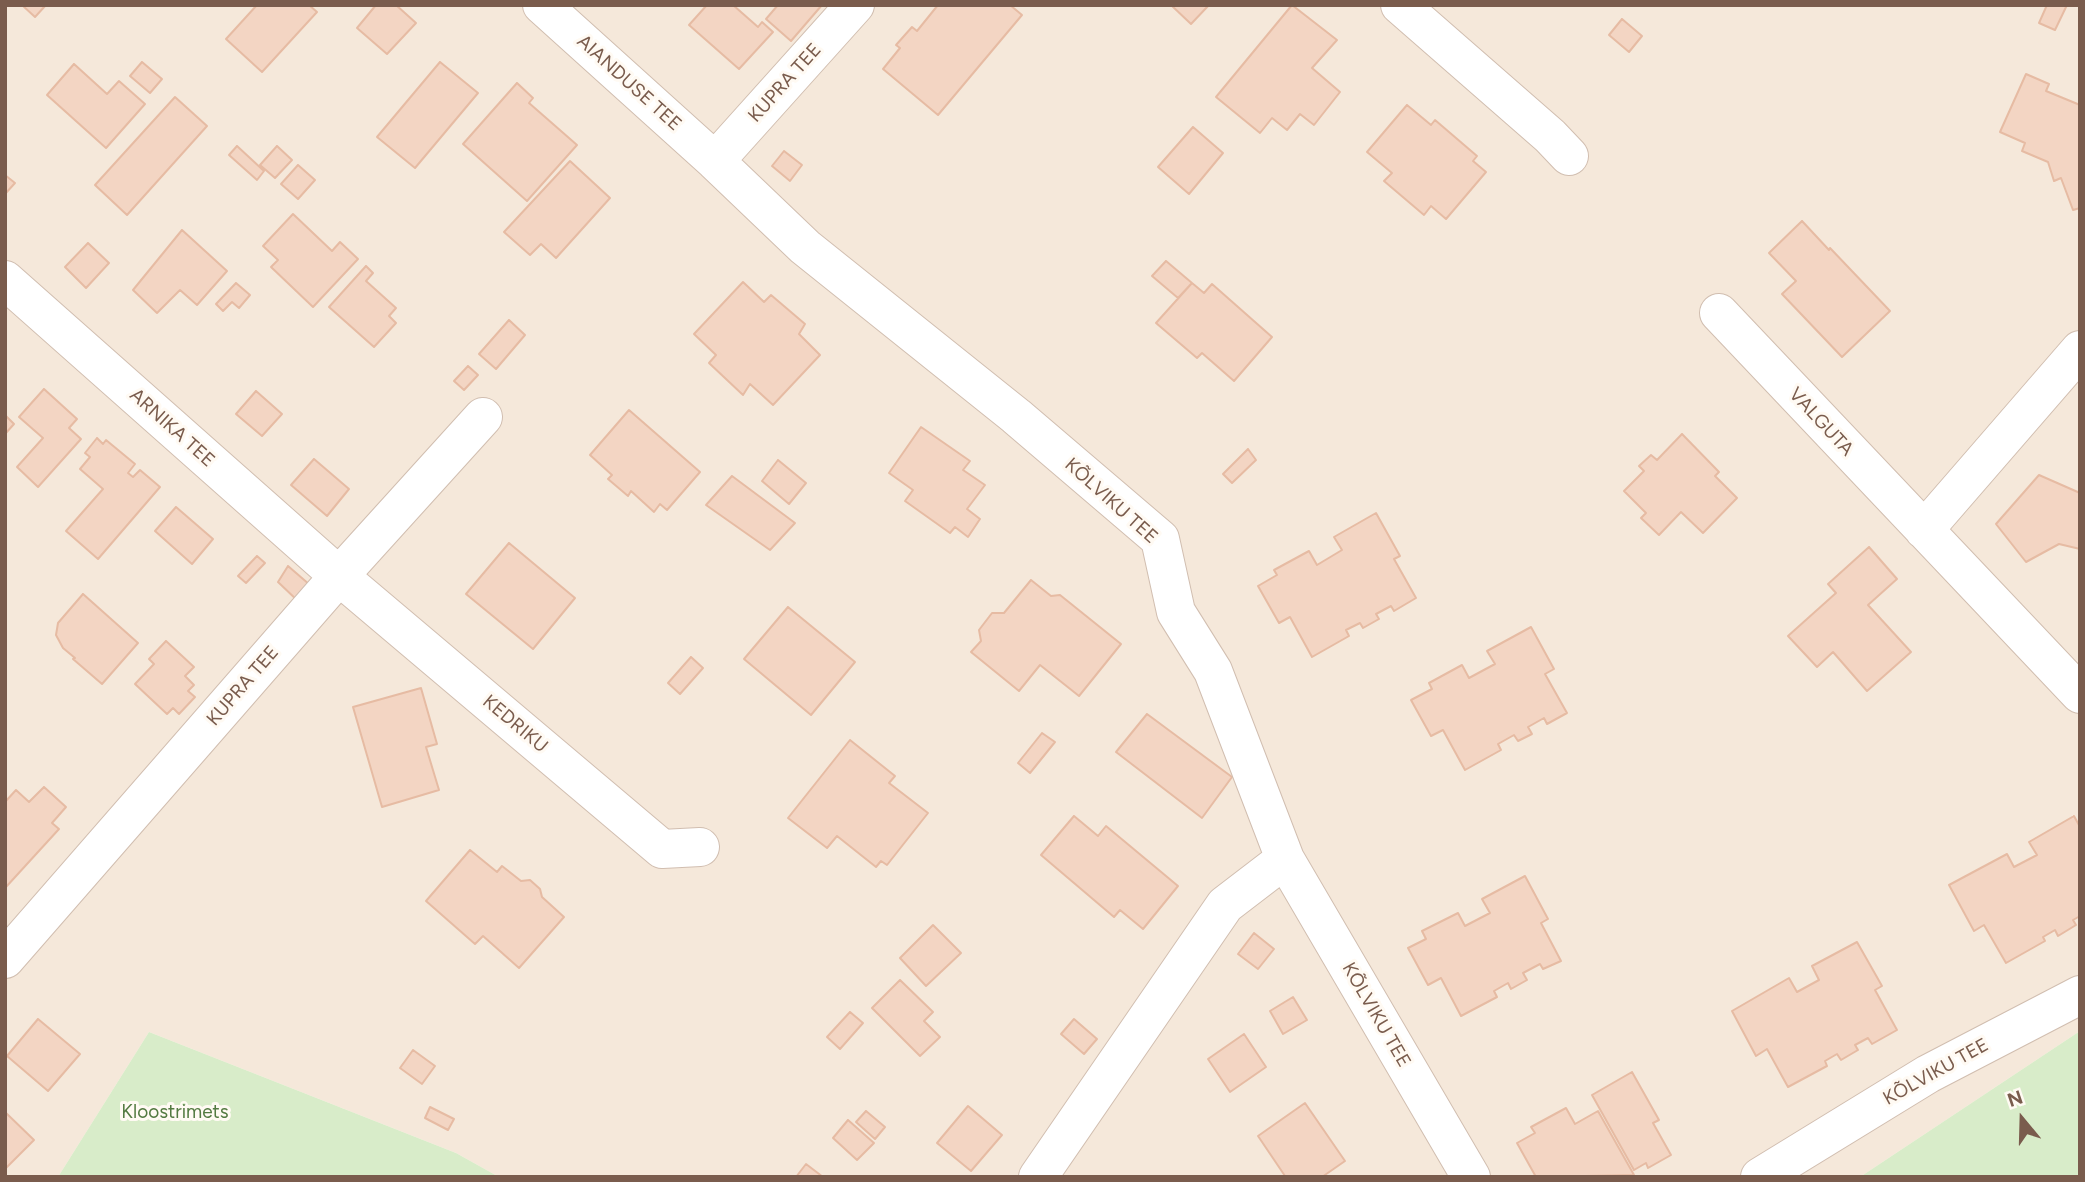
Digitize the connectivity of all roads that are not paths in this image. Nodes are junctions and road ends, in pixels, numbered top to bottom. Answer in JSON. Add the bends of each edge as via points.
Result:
{"nodes":[{"id":1,"x":542,"y":5,"type":"edge"},
{"id":2,"x":855,"y":5,"type":"edge"},
{"id":3,"x":1400,"y":5,"type":"edge"},
{"id":4,"x":1569,"y":156,"type":"dead end"},
{"id":5,"x":715,"y":161,"type":"junction"},
{"id":6,"x":5,"y":280,"type":"edge"},
{"id":7,"x":1718,"y":313,"type":"dead end"},
{"id":8,"x":2080,"y":350,"type":"edge"},
{"id":9,"x":483,"y":417,"type":"dead end"},
{"id":10,"x":1924,"y":530,"type":"junction"},
{"id":11,"x":339,"y":576,"type":"junction"},
{"id":12,"x":2080,"y":694,"type":"edge"},
{"id":13,"x":700,"y":847,"type":"dead end"},
{"id":14,"x":1285,"y":859,"type":"junction"},
{"id":15,"x":5,"y":959,"type":"edge"},
{"id":16,"x":2080,"y":995,"type":"edge"},
{"id":17,"x":1038,"y":1177,"type":"edge"},
{"id":18,"x":1471,"y":1177,"type":"edge"},
{"id":19,"x":1759,"y":1177,"type":"edge"}],
"edges":[{"from":1,"to":5,"type":"street","name":"AIANDUSE TEE"},
{"from":2,"to":5,"type":"street","name":"KUPRA TEE"},
{"from":3,"to":4,"type":"street"},
{"from":5,"to":14,"type":"street","name":"KÕLVIKU TEE","via":[[805,247],[1016,416],[1160,539],[1176,612],[1213,671]]},
{"from":6,"to":11,"type":"street","name":"ARNIKA TEE"},
{"from":7,"to":10,"type":"street","name":"VALGUTA"},
{"from":8,"to":10,"type":"street"},
{"from":9,"to":11,"type":"street","name":"KUPRA TEE"},
{"from":10,"to":12,"type":"street","name":"VALGUTA"},
{"from":11,"to":13,"type":"street","name":"KEDRIKU","via":[[662,849]]},
{"from":11,"to":15,"type":"street","name":"KUPRA TEE"},
{"from":14,"to":17,"type":"street","via":[[1225,905]]},
{"from":14,"to":18,"type":"street","name":"KÕLVIKU TEE"},
{"from":16,"to":19,"type":"street","name":"KÕLVIKU TEE","via":[[1928,1074]]}]}
